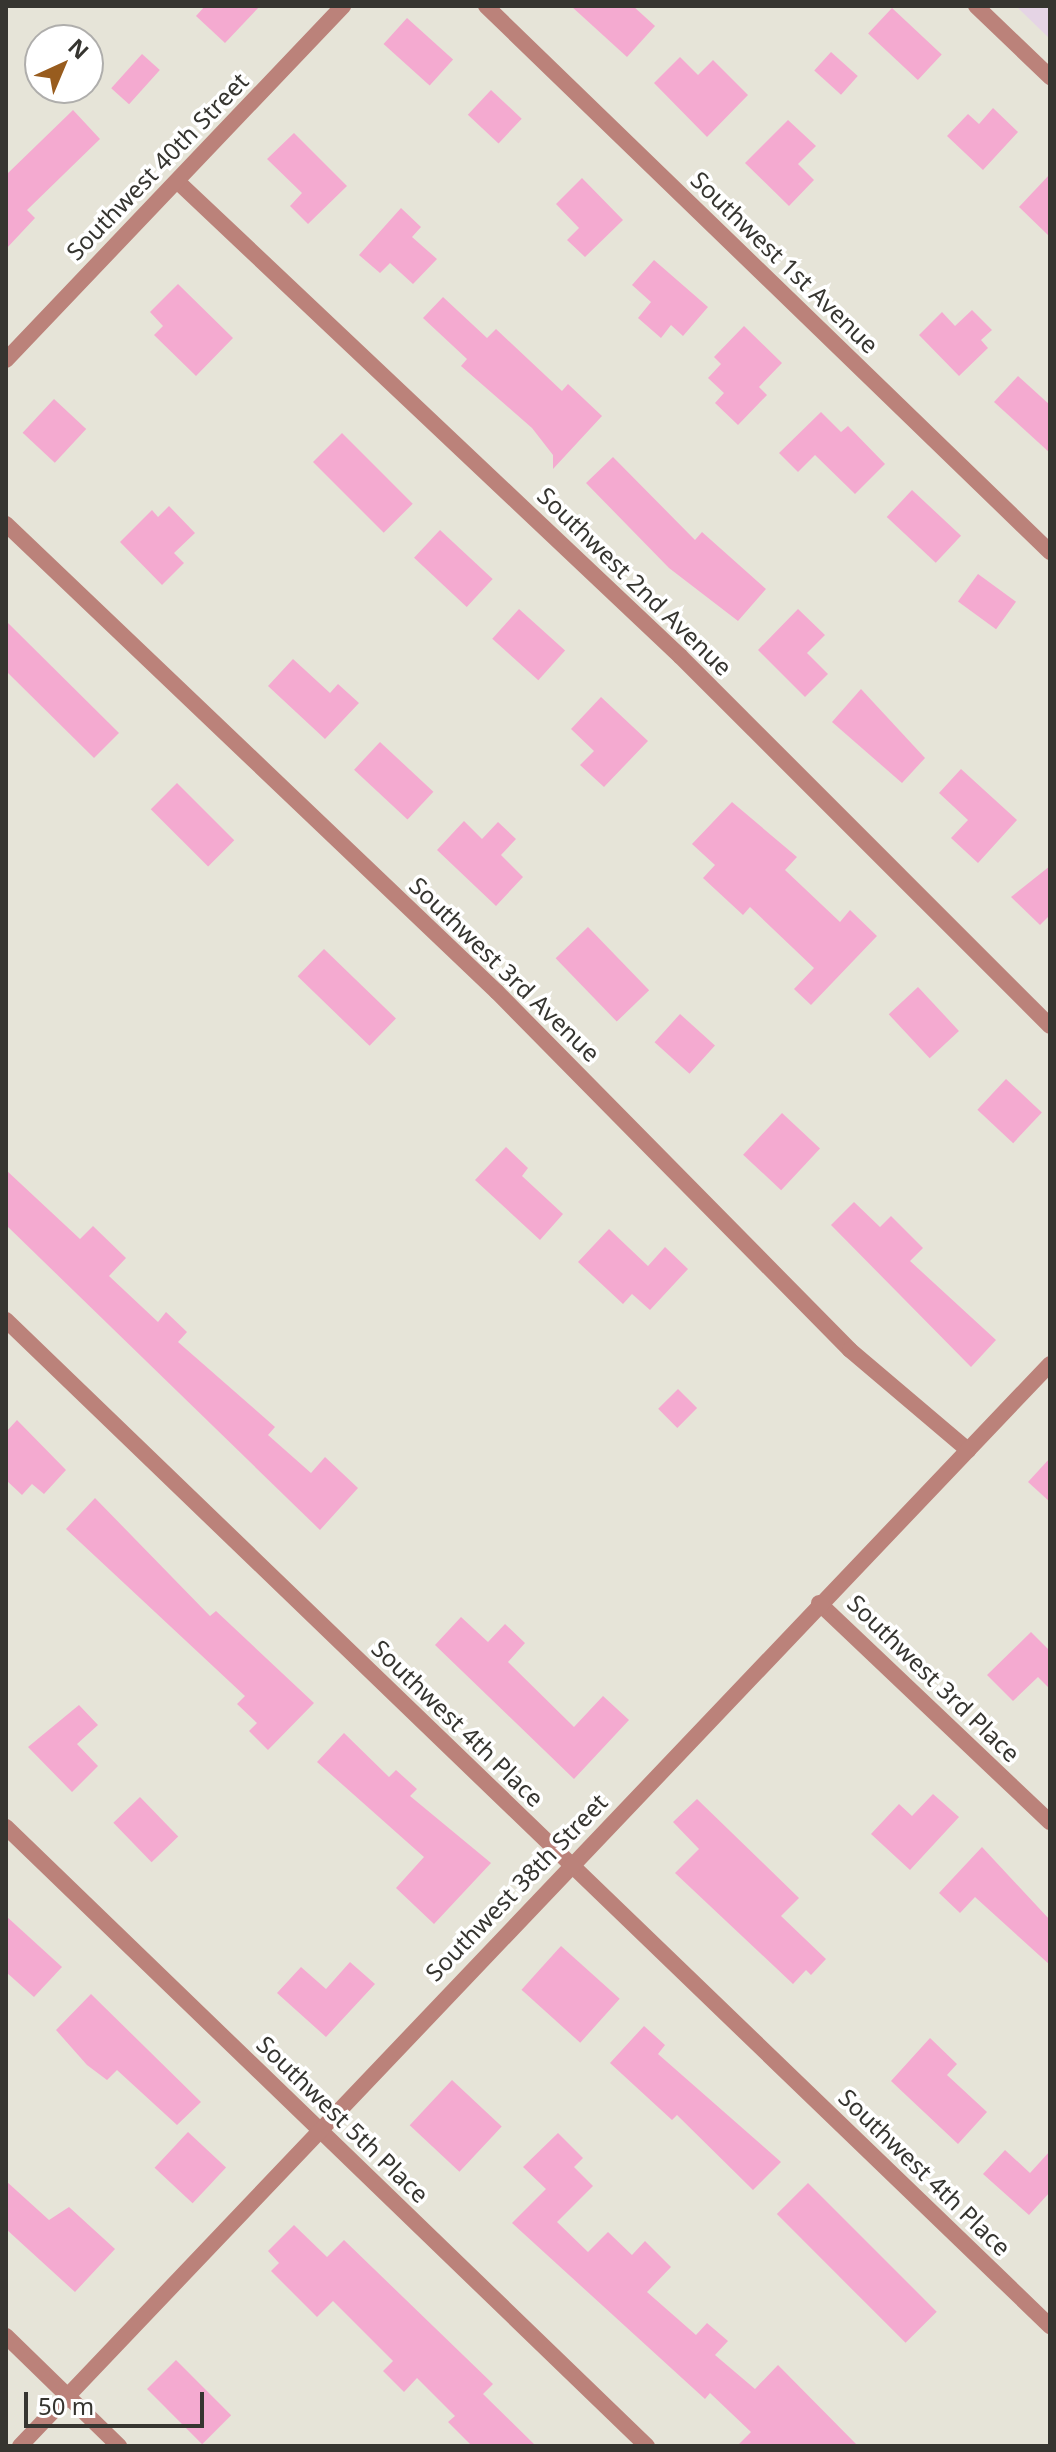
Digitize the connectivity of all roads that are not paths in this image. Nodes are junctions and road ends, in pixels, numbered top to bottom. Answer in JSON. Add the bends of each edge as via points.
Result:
{"nodes":[{"id":1,"x":343,"y":6,"type":"edge"},
{"id":2,"x":486,"y":6,"type":"edge"},
{"id":3,"x":976,"y":6,"type":"edge"},
{"id":4,"x":1050,"y":77,"type":"edge"},
{"id":5,"x":177,"y":181,"type":"junction"},
{"id":6,"x":6,"y":360,"type":"edge"},
{"id":7,"x":6,"y":524,"type":"edge"},
{"id":8,"x":1050,"y":552,"type":"edge"},
{"id":9,"x":1050,"y":1026,"type":"edge"},
{"id":10,"x":6,"y":1320,"type":"edge"},
{"id":11,"x":1050,"y":1364,"type":"edge"},
{"id":12,"x":968,"y":1450,"type":"junction"},
{"id":13,"x":819,"y":1603,"type":"junction"},
{"id":14,"x":1050,"y":1822,"type":"edge"},
{"id":15,"x":6,"y":1827,"type":"edge"},
{"id":16,"x":570,"y":1864,"type":"junction"},
{"id":17,"x":317,"y":2129,"type":"junction"},
{"id":18,"x":1050,"y":2326,"type":"edge"},
{"id":19,"x":6,"y":2336,"type":"edge"},
{"id":20,"x":66,"y":2394,"type":"junction"},
{"id":21,"x":20,"y":2446,"type":"edge"},
{"id":22,"x":119,"y":2446,"type":"edge"},
{"id":23,"x":647,"y":2446,"type":"edge"}],
"edges":[{"from":1,"to":5,"type":"street","name":"Southwest 40th Street"},
{"from":2,"to":8,"type":"street","name":"Southwest 1st Avenue"},
{"from":3,"to":4,"type":"street"},
{"from":5,"to":6,"type":"street","name":"Southwest 40th Street"},
{"from":5,"to":9,"type":"street","name":"Southwest 2nd Avenue","via":[[680,656]]},
{"from":7,"to":12,"type":"street","name":"Southwest 3rd Avenue","via":[[497,992],[850,1350]]},
{"from":10,"to":16,"type":"street","name":"Southwest 4th Place"},
{"from":11,"to":12,"type":"street","name":"Southwest 38th Street"},
{"from":12,"to":13,"type":"street","name":"Southwest 38th Street"},
{"from":13,"to":14,"type":"street","name":"Southwest 3rd Place"},
{"from":13,"to":16,"type":"street","name":"Southwest 38th Street"},
{"from":15,"to":17,"type":"street","name":"Southwest 5th Place"},
{"from":16,"to":17,"type":"street","name":"Southwest 38th Street"},
{"from":16,"to":18,"type":"street","name":"Southwest 4th Place"},
{"from":17,"to":20,"type":"street","name":"Southwest 38th Street"},
{"from":17,"to":23,"type":"street","name":"Southwest 5th Place"},
{"from":19,"to":20,"type":"street"},
{"from":20,"to":21,"type":"street","name":"Southwest 38th Street"},
{"from":20,"to":22,"type":"street"}]}
